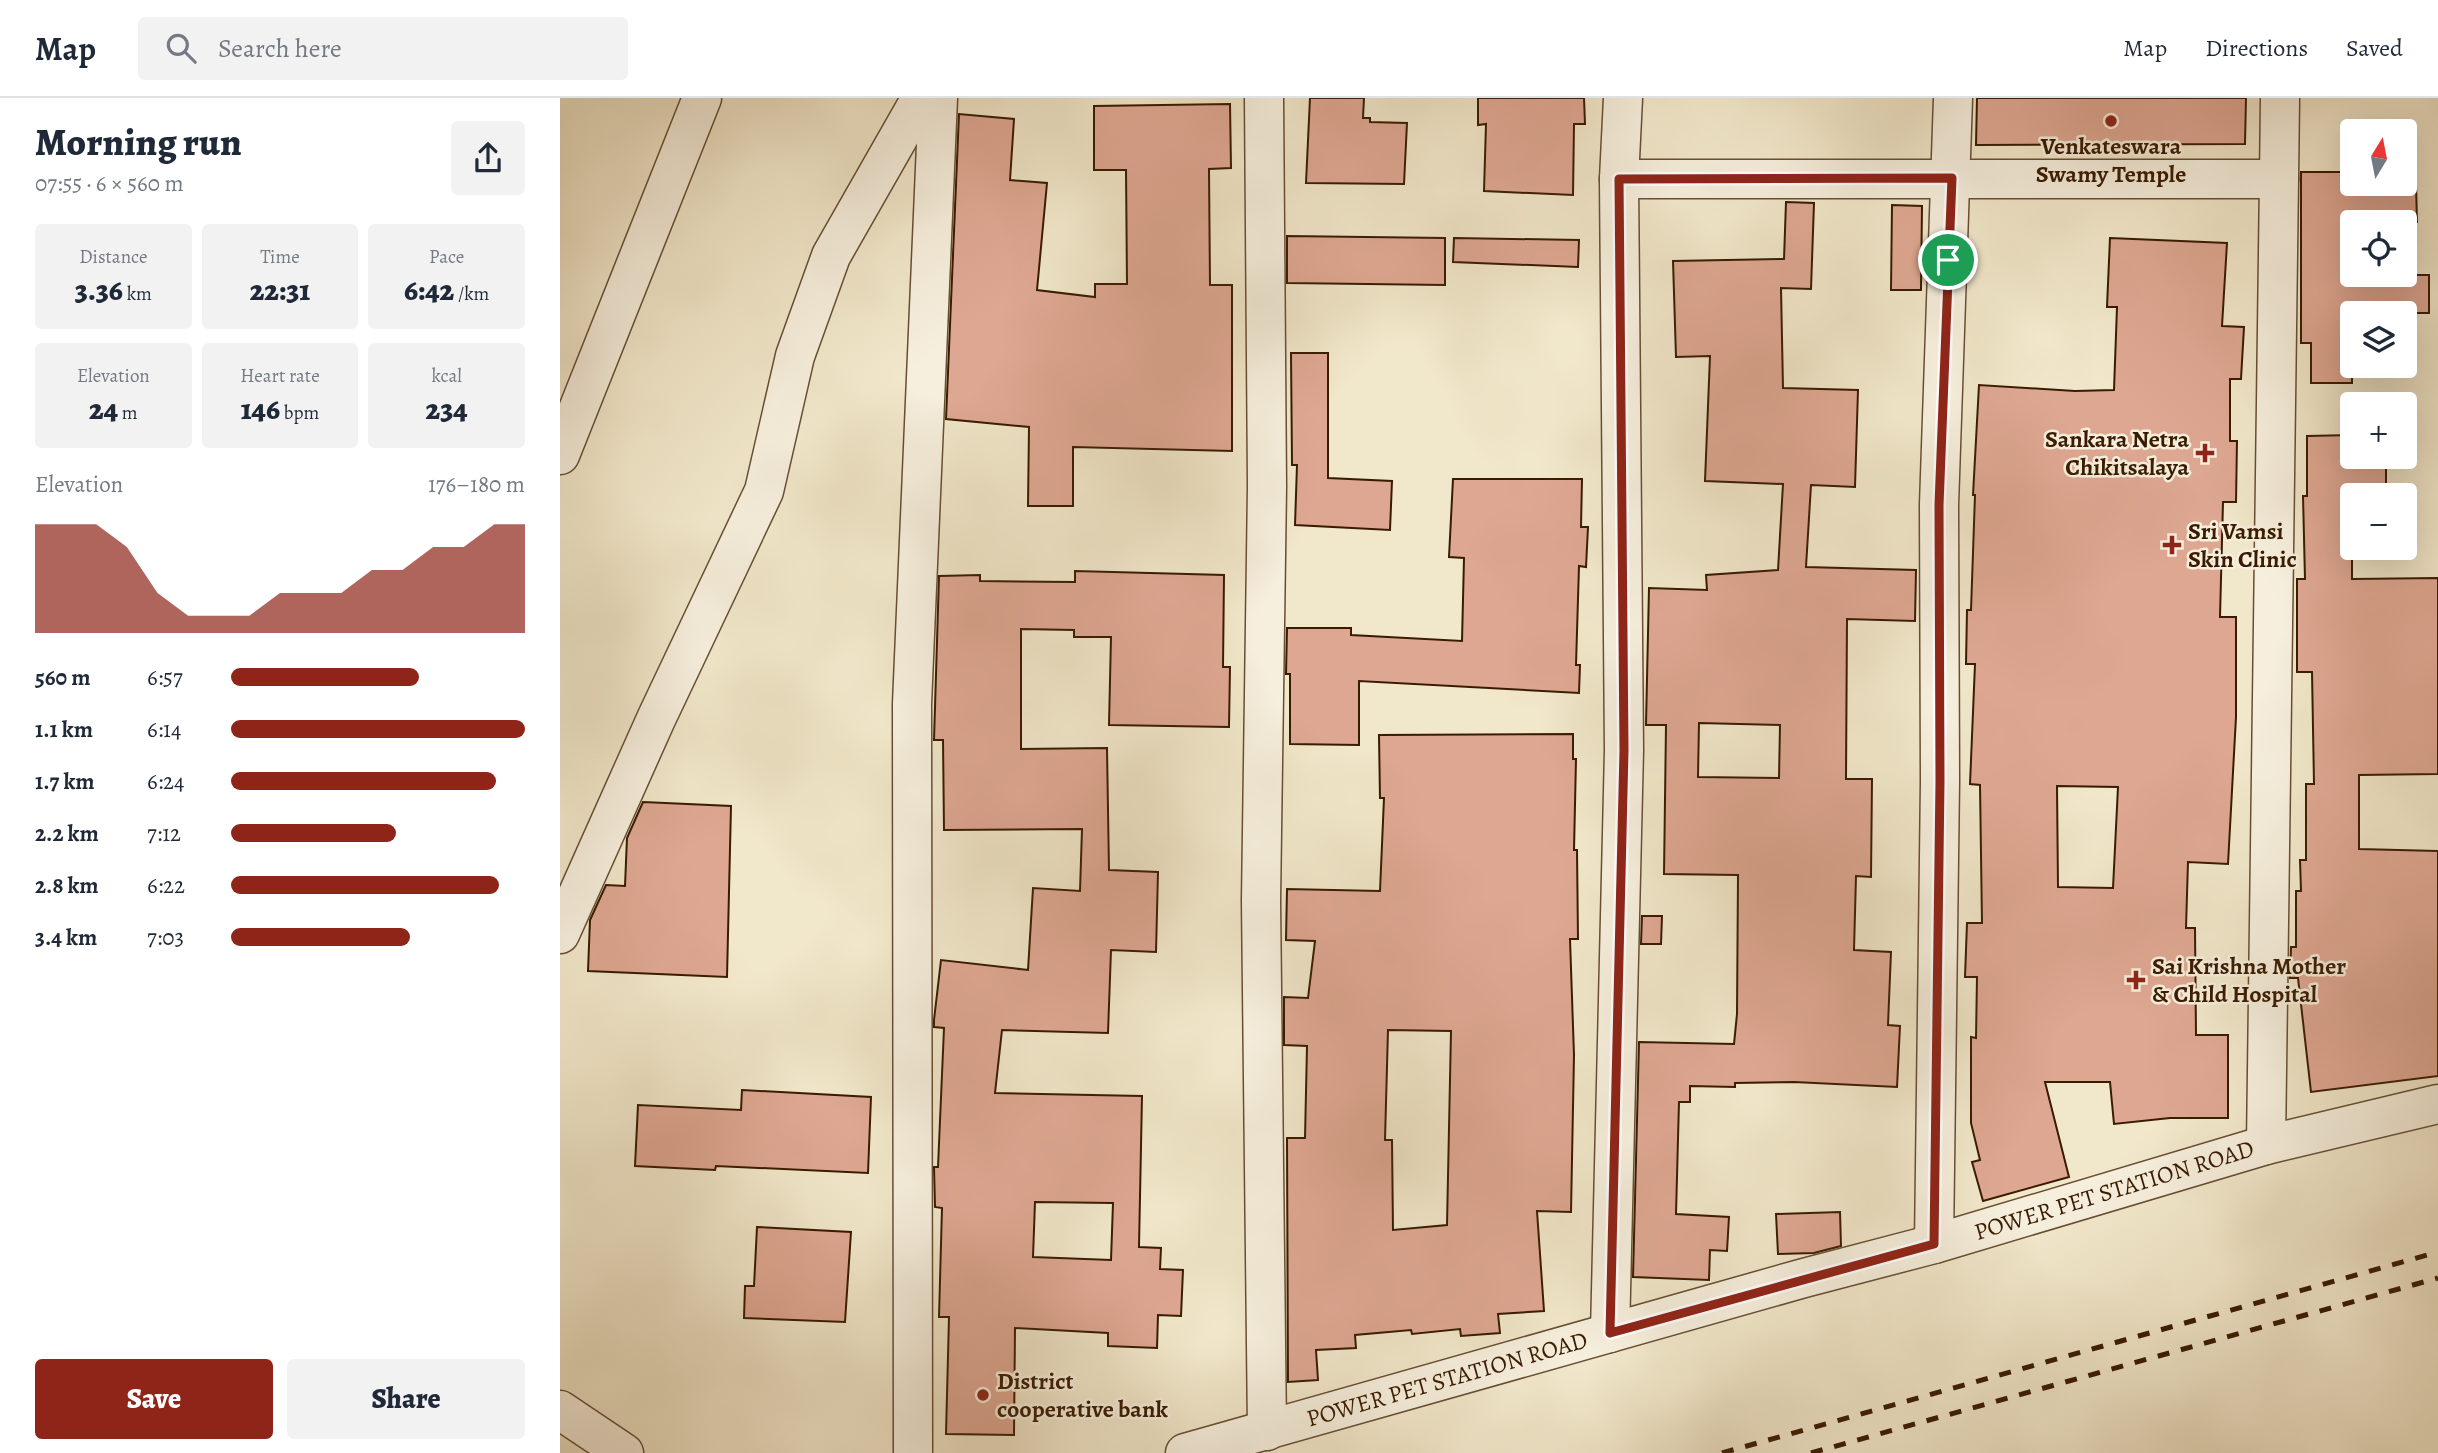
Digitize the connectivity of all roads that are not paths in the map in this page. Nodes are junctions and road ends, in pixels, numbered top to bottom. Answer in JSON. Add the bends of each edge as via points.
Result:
{"nodes":[{"id":1,"x":702,"y":98,"type":"edge"},
{"id":2,"x":921,"y":98,"type":"edge"},
{"id":3,"x":938,"y":98,"type":"edge"},
{"id":4,"x":1264,"y":98,"type":"edge"},
{"id":5,"x":1623,"y":98,"type":"edge"},
{"id":6,"x":1952,"y":98,"type":"edge"},
{"id":7,"x":2280,"y":98,"type":"edge"},
{"id":8,"x":1952,"y":178,"type":"junction"},
{"id":9,"x":1619,"y":179,"type":"junction"},
{"id":10,"x":2279,"y":180,"type":"junction"},
{"id":11,"x":560,"y":454,"type":"edge"},
{"id":12,"x":560,"y":934,"type":"edge"},
{"id":13,"x":2438,"y":1104,"type":"edge"},
{"id":14,"x":2266,"y":1145,"type":"junction"},
{"id":15,"x":1934,"y":1244,"type":"junction"},
{"id":16,"x":1610,"y":1333,"type":"junction"},
{"id":17,"x":560,"y":1410,"type":"edge"},
{"id":18,"x":1267,"y":1431,"type":"junction"},
{"id":19,"x":624,"y":1453,"type":"edge"},
{"id":20,"x":913,"y":1453,"type":"edge"},
{"id":21,"x":1185,"y":1453,"type":"edge"}],
"edges":[{"from":1,"to":11,"type":"street"},
{"from":2,"to":12,"type":"street","via":[[831,256],[795,356],[764,491]]},
{"from":3,"to":20,"type":"street","via":[[912,704]]},
{"from":4,"to":18,"type":"street","via":[[1261,915]]},
{"from":5,"to":9,"type":"street"},
{"from":6,"to":8,"type":"street"},
{"from":7,"to":10,"type":"street"},
{"from":8,"to":9,"type":"street"},
{"from":8,"to":10,"type":"street"},
{"from":8,"to":15,"type":"street","via":[[1939,505]]},
{"from":9,"to":16,"type":"street","via":[[1624,750]]},
{"from":10,"to":14,"type":"street"},
{"from":13,"to":14,"type":"street","name":"POWER PET STATION ROAD"},
{"from":14,"to":15,"type":"street","name":"POWER PET STATION ROAD"},
{"from":15,"to":16,"type":"street","name":"POWER PET STATION ROAD"},
{"from":16,"to":18,"type":"street","name":"POWER PET STATION ROAD"},
{"from":17,"to":19,"type":"street"},
{"from":18,"to":21,"type":"street","name":"POWER PET STATION ROAD"}]}
